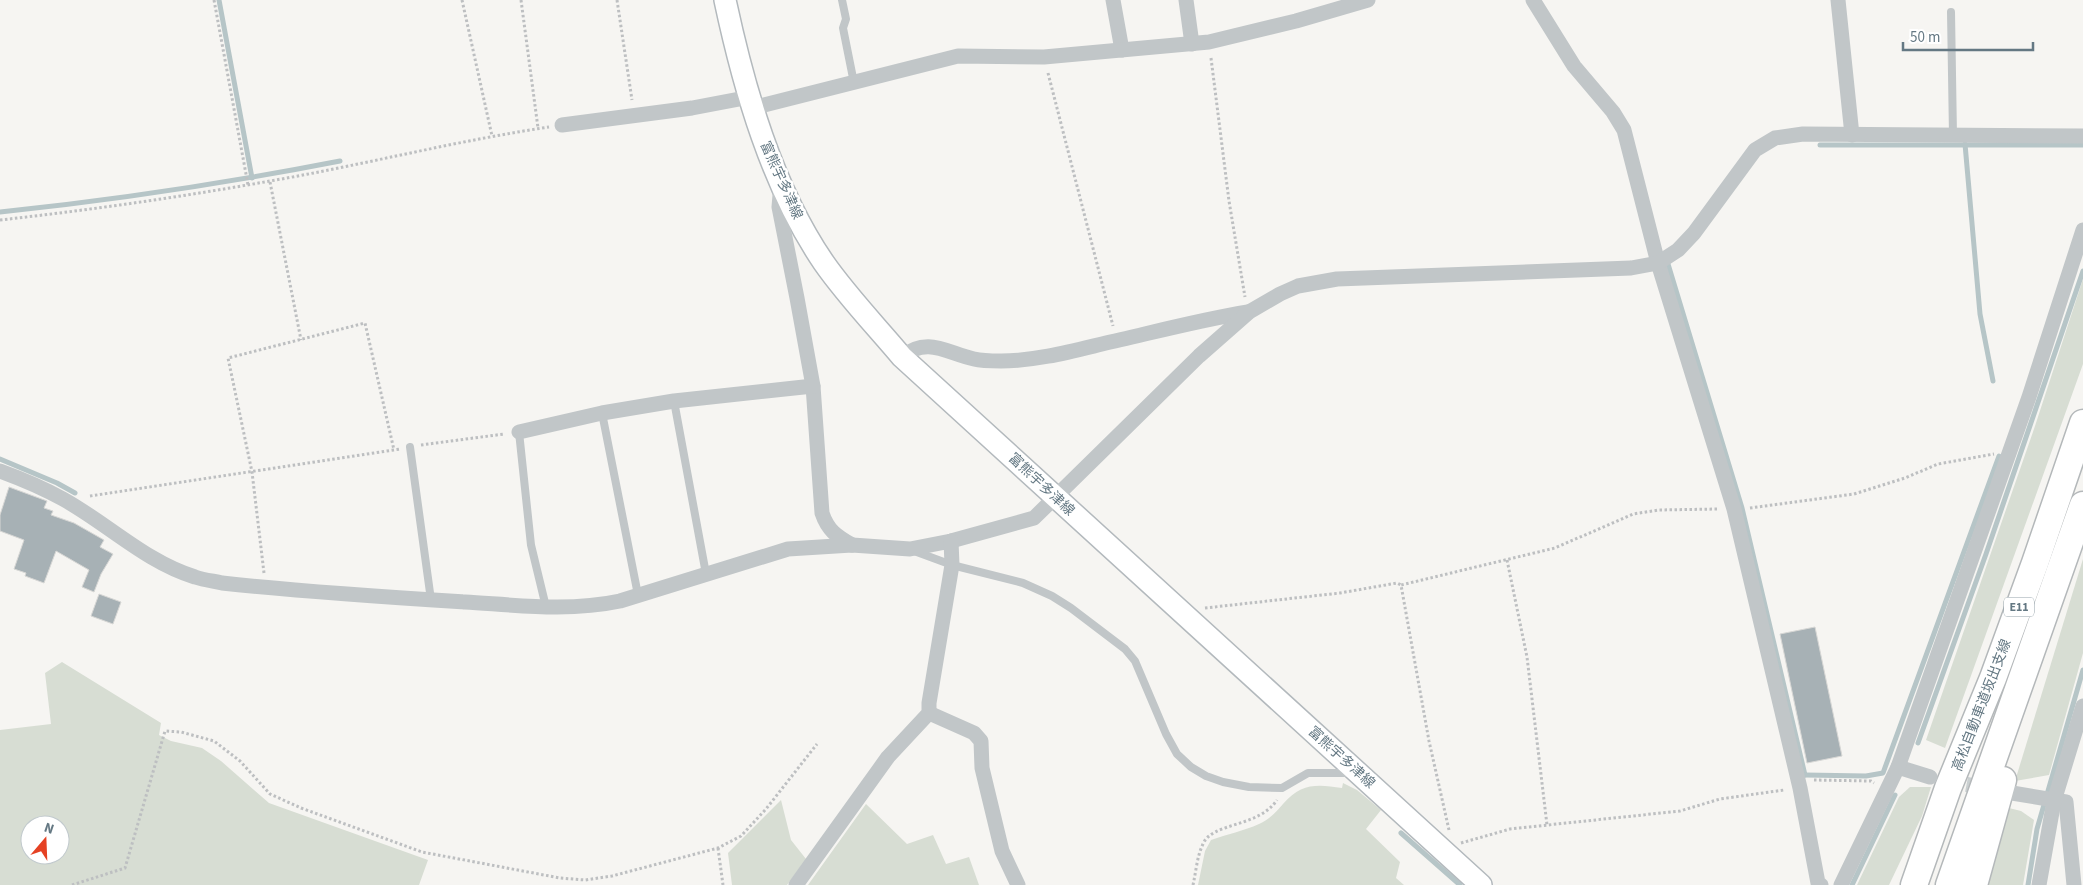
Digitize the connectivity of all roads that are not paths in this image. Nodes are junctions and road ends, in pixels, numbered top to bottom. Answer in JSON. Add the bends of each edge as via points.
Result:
{"nodes":[{"id":1,"x":725,"y":0,"type":"edge"},
{"id":2,"x":842,"y":0,"type":"edge"},
{"id":3,"x":1113,"y":0,"type":"edge"},
{"id":4,"x":1186,"y":0,"type":"edge"},
{"id":5,"x":1368,"y":0,"type":"edge"},
{"id":6,"x":1533,"y":0,"type":"edge"},
{"id":7,"x":1838,"y":0,"type":"edge"},
{"id":8,"x":1951,"y":12,"type":"dead end"},
{"id":9,"x":1192,"y":44,"type":"junction"},
{"id":10,"x":1122,"y":50,"type":"junction"},
{"id":11,"x":854,"y":83,"type":"junction"},
{"id":12,"x":751,"y":102,"type":"junction"},
{"id":13,"x":562,"y":125,"type":"road end"},
{"id":14,"x":1852,"y":135,"type":"junction"},
{"id":15,"x":1953,"y":136,"type":"junction"},
{"id":16,"x":2083,"y":136,"type":"edge"},
{"id":17,"x":781,"y":181,"type":"junction"},
{"id":18,"x":2083,"y":230,"type":"edge"},
{"id":19,"x":1658,"y":262,"type":"junction"},
{"id":20,"x":1249,"y":312,"type":"junction"},
{"id":21,"x":902,"y":357,"type":"junction"},
{"id":22,"x":813,"y":386,"type":"junction"},
{"id":23,"x":674,"y":401,"type":"junction"},
{"id":24,"x":602,"y":413,"type":"junction"},
{"id":25,"x":2083,"y":423,"type":"edge"},
{"id":26,"x":519,"y":432,"type":"joint"},
{"id":27,"x":410,"y":447,"type":"road end"},
{"id":28,"x":0,"y":471,"type":"edge"},
{"id":29,"x":1056,"y":497,"type":"junction"},
{"id":30,"x":2083,"y":505,"type":"edge"},
{"id":31,"x":951,"y":541,"type":"junction"},
{"id":32,"x":852,"y":545,"type":"junction"},
{"id":33,"x":910,"y":549,"type":"junction"},
{"id":34,"x":952,"y":565,"type":"junction"},
{"id":35,"x":2060,"y":572,"type":"junction"},
{"id":36,"x":706,"y":574,"type":"junction"},
{"id":37,"x":638,"y":595,"type":"junction"},
{"id":38,"x":432,"y":600,"type":"junction"},
{"id":39,"x":546,"y":607,"type":"junction"},
{"id":40,"x":2083,"y":706,"type":"edge"},
{"id":41,"x":929,"y":713,"type":"junction"},
{"id":42,"x":1898,"y":767,"type":"junction"},
{"id":43,"x":1360,"y":774,"type":"junction"},
{"id":44,"x":1939,"y":783,"type":"junction"},
{"id":45,"x":2012,"y":793,"type":"dead end"},
{"id":46,"x":2049,"y":799,"type":"junction"},
{"id":47,"x":796,"y":885,"type":"edge"},
{"id":48,"x":1018,"y":885,"type":"edge"},
{"id":49,"x":1481,"y":885,"type":"edge"},
{"id":50,"x":1821,"y":885,"type":"edge"},
{"id":51,"x":1841,"y":885,"type":"edge"},
{"id":52,"x":1898,"y":885,"type":"edge"},
{"id":53,"x":1914,"y":885,"type":"edge"},
{"id":54,"x":1949,"y":885,"type":"edge"},
{"id":55,"x":1974,"y":885,"type":"edge"},
{"id":56,"x":2039,"y":885,"type":"edge"},
{"id":57,"x":2074,"y":885,"type":"edge"}],
"edges":[{"from":1,"to":12,"type":"main road","name":"富熊宇多津線"},
{"from":2,"to":11,"type":"lane","via":[[846,19],[843,28]]},
{"from":3,"to":10,"type":"street"},
{"from":4,"to":9,"type":"street"},
{"from":5,"to":9,"type":"street","via":[[1288,23]]},
{"from":6,"to":19,"type":"street","via":[[1574,66],[1624,130]]},
{"from":7,"to":14,"type":"street"},
{"from":8,"to":15,"type":"lane"},
{"from":9,"to":10,"type":"street"},
{"from":10,"to":11,"type":"street","via":[[1044,57],[958,56]]},
{"from":11,"to":12,"type":"street"},
{"from":12,"to":13,"type":"street"},
{"from":12,"to":17,"type":"main road","name":"富熊宇多津線"},
{"from":14,"to":15,"type":"street"},
{"from":14,"to":19,"type":"street","via":[[1787,136],[1775,138],[1755,150],[1694,233],[1678,250]]},
{"from":15,"to":16,"type":"street"},
{"from":17,"to":21,"type":"main road","name":"富熊宇多津線","via":[[824,262]]},
{"from":17,"to":22,"type":"street","via":[[778,207]]},
{"from":18,"to":42,"type":"street","via":[[2013,443]]},
{"from":19,"to":20,"type":"street","via":[[1631,268],[1337,279],[1298,286]]},
{"from":19,"to":50,"type":"street","via":[[1738,509]]},
{"from":20,"to":21,"type":"street","via":[[1052,356],[1001,361],[974,359],[929,346],[911,349]]},
{"from":20,"to":29,"type":"street","via":[[1199,356]]},
{"from":21,"to":29,"type":"main road","name":"富熊宇多津線"},
{"from":22,"to":23,"type":"street"},
{"from":22,"to":32,"type":"street","via":[[822,513],[826,525]]},
{"from":23,"to":24,"type":"street"},
{"from":23,"to":36,"type":"lane"},
{"from":24,"to":26,"type":"street"},
{"from":24,"to":37,"type":"lane"},
{"from":25,"to":44,"type":"highway","name":"高松自動車道坂出支線","number":"E11","via":[[2002,652]]},
{"from":26,"to":39,"type":"lane","via":[[531,545]]},
{"from":27,"to":38,"type":"lane"},
{"from":28,"to":38,"type":"street","via":[[31,482],[65,500],[144,552],[195,577],[265,588]]},
{"from":29,"to":31,"type":"street","via":[[1034,518]]},
{"from":29,"to":43,"type":"main road","name":"富熊宇多津線"},
{"from":30,"to":35,"type":"highway","number":"E11"},
{"from":31,"to":33,"type":"street"},
{"from":31,"to":34,"type":"street"},
{"from":32,"to":33,"type":"street"},
{"from":32,"to":36,"type":"street","via":[[788,549]]},
{"from":33,"to":34,"type":"lane"},
{"from":34,"to":41,"type":"street"},
{"from":34,"to":43,"type":"lane","via":[[1023,583],[1052,596],[1125,650],[1135,661],[1177,754],[1190,767],[1223,782],[1249,788],[1282,788],[1308,773]]},
{"from":35,"to":54,"type":"highway","number":"E11"},
{"from":35,"to":55,"type":"highway"},
{"from":36,"to":37,"type":"street"},
{"from":37,"to":39,"type":"street","via":[[596,606]]},
{"from":38,"to":39,"type":"street"},
{"from":40,"to":46,"type":"street"},
{"from":41,"to":47,"type":"street","via":[[888,757]]},
{"from":41,"to":48,"type":"street","via":[[974,733],[981,741],[982,768],[1002,851]]},
{"from":42,"to":44,"type":"street"},
{"from":42,"to":51,"type":"street"},
{"from":43,"to":49,"type":"main road","name":"富熊宇多津線","via":[[1450,851]]},
{"from":44,"to":52,"type":"highway"},
{"from":44,"to":53,"type":"highway"},
{"from":45,"to":46,"type":"street"},
{"from":46,"to":56,"type":"street"},
{"from":46,"to":57,"type":"street","via":[[2066,802]]}]}
